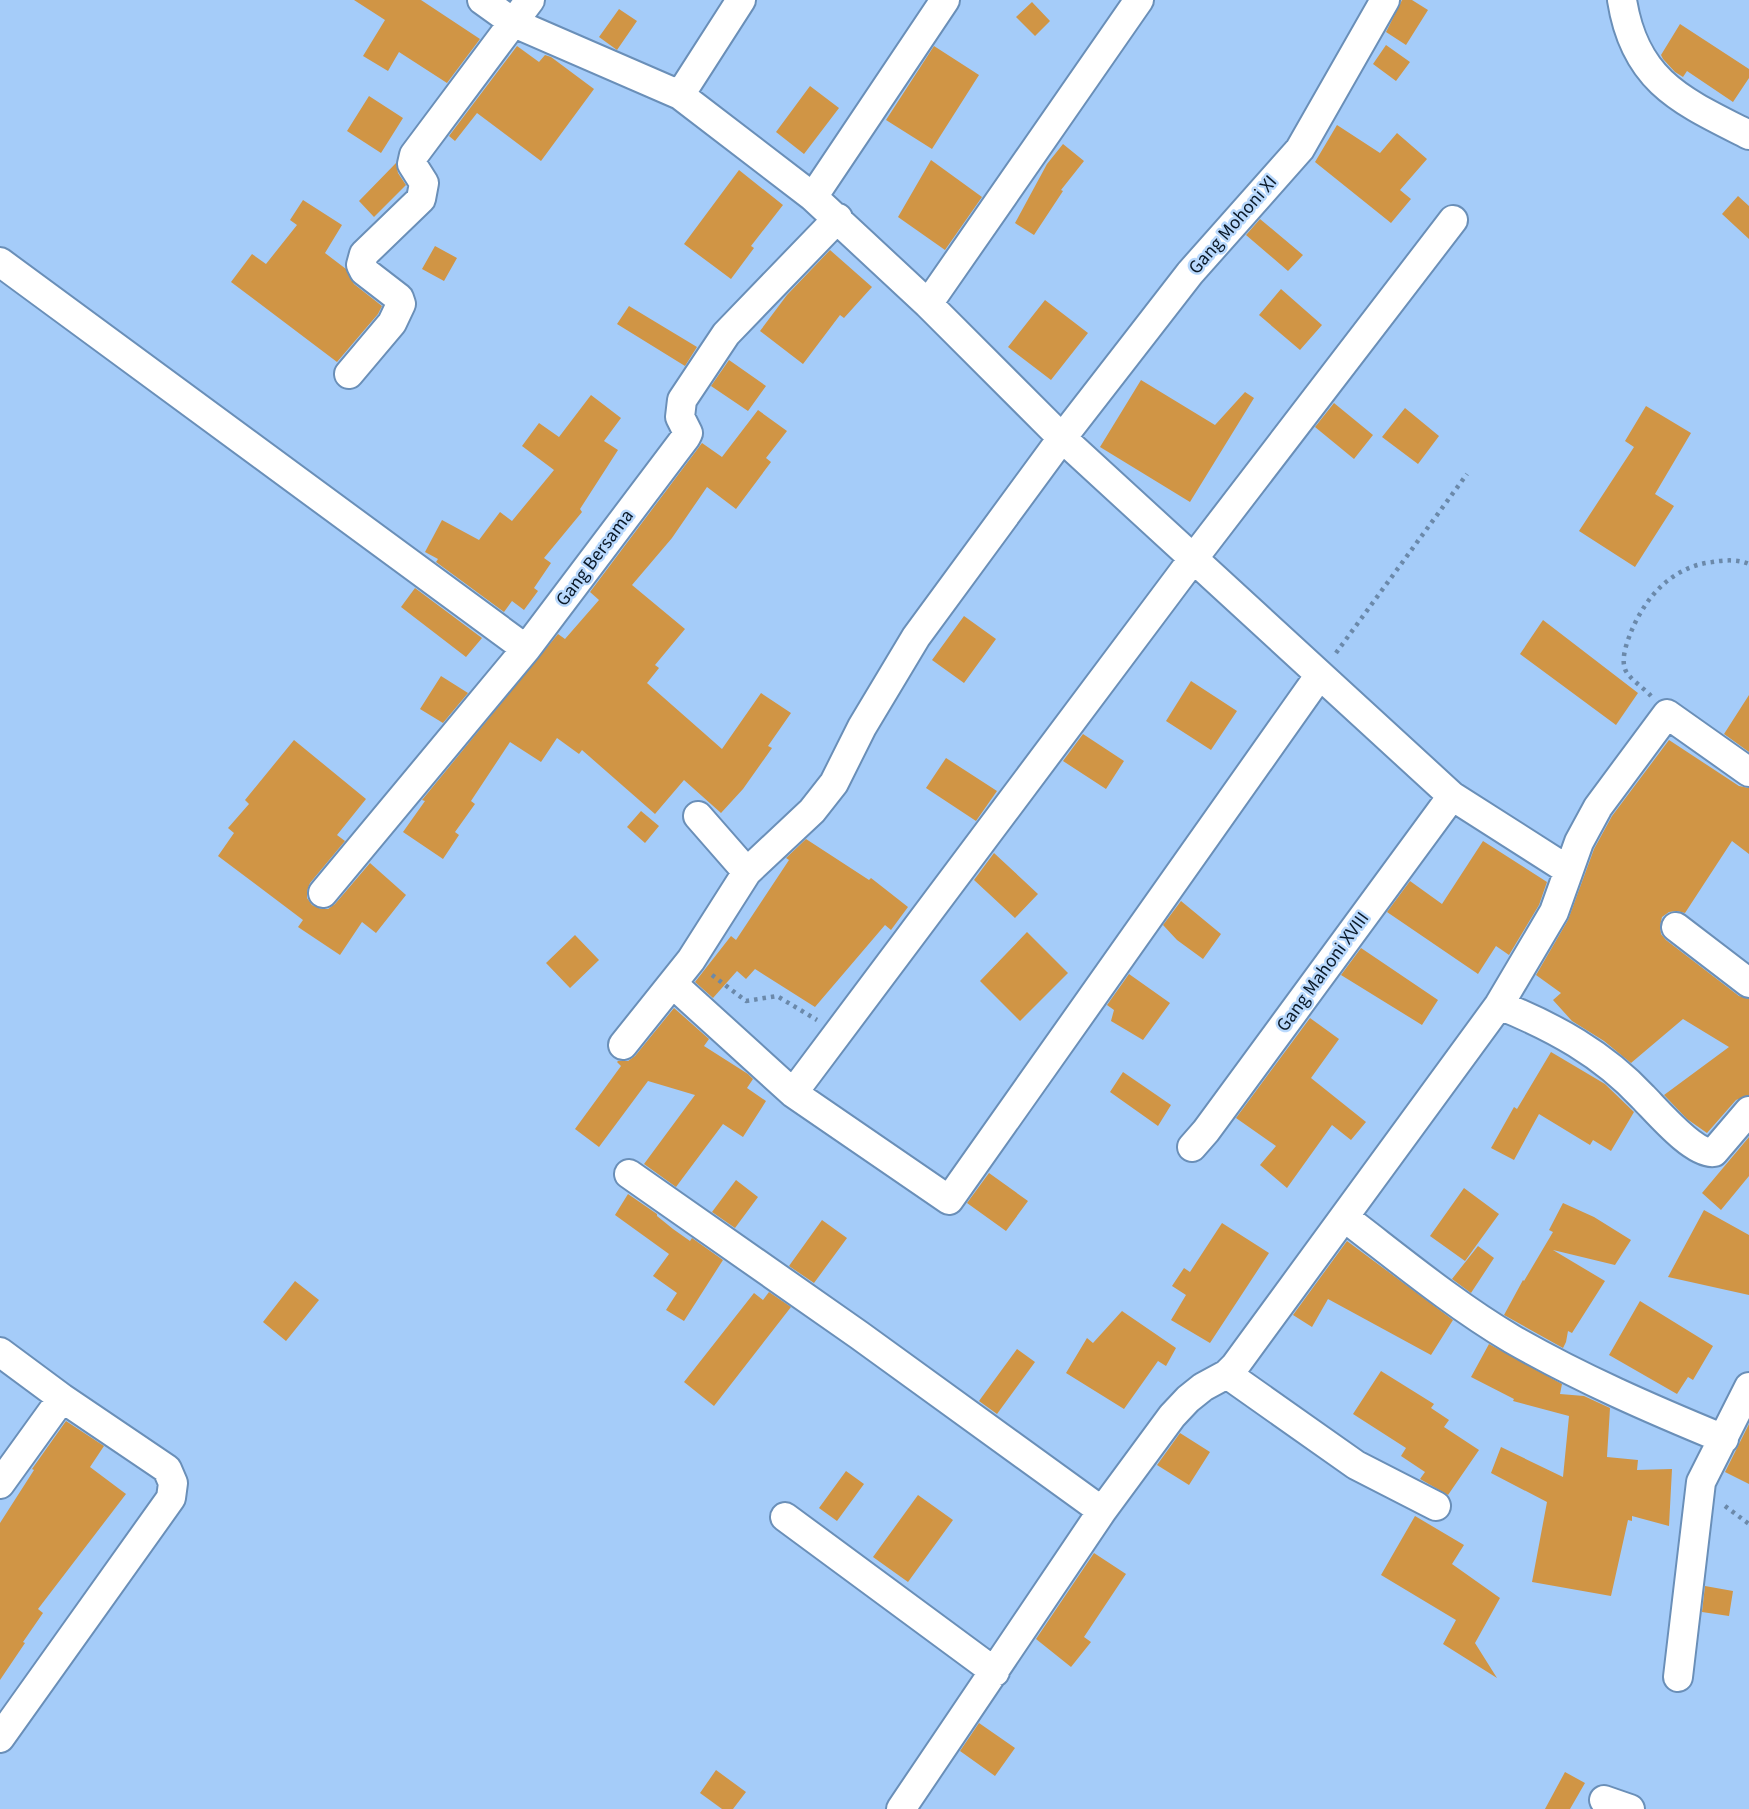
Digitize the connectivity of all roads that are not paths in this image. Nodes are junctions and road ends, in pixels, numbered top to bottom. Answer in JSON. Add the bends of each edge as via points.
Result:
{"nodes":[{"id":1,"x":482,"y":0,"type":"edge"},
{"id":2,"x":530,"y":0,"type":"edge"},
{"id":3,"x":741,"y":0,"type":"edge"},
{"id":4,"x":945,"y":0,"type":"edge"},
{"id":5,"x":1139,"y":0,"type":"edge"},
{"id":6,"x":1385,"y":0,"type":"edge"},
{"id":7,"x":1622,"y":0,"type":"edge"},
{"id":8,"x":514,"y":23,"type":"junction"},
{"id":9,"x":680,"y":95,"type":"junction"},
{"id":10,"x":1749,"y":135,"type":"edge"},
{"id":11,"x":813,"y":197,"type":"junction"},
{"id":12,"x":838,"y":218,"type":"junction"},
{"id":13,"x":1453,"y":220,"type":"dead end"},
{"id":14,"x":0,"y":262,"type":"edge"},
{"id":15,"x":928,"y":304,"type":"junction"},
{"id":16,"x":349,"y":373,"type":"dead end"},
{"id":17,"x":1062,"y":438,"type":"junction"},
{"id":18,"x":1193,"y":559,"type":"junction"},
{"id":19,"x":526,"y":649,"type":"junction"},
{"id":20,"x":1319,"y":676,"type":"junction"},
{"id":21,"x":1749,"y":772,"type":"edge"},
{"id":22,"x":1452,"y":796,"type":"junction"},
{"id":23,"x":698,"y":816,"type":"dead end"},
{"id":24,"x":1567,"y":870,"type":"junction"},
{"id":25,"x":747,"y":872,"type":"junction"},
{"id":26,"x":323,"y":893,"type":"dead end"},
{"id":27,"x":1676,"y":927,"type":"dead end"},
{"id":28,"x":1749,"y":983,"type":"edge"},
{"id":29,"x":673,"y":984,"type":"junction"},
{"id":30,"x":1499,"y":1005,"type":"junction"},
{"id":31,"x":622,"y":1045,"type":"dead end"},
{"id":32,"x":793,"y":1093,"type":"junction"},
{"id":33,"x":1749,"y":1111,"type":"edge"},
{"id":34,"x":1192,"y":1147,"type":"dead end"},
{"id":35,"x":629,"y":1174,"type":"dead end"},
{"id":36,"x":1344,"y":1217,"type":"junction"},
{"id":37,"x":0,"y":1352,"type":"edge"},
{"id":38,"x":1227,"y":1374,"type":"junction"},
{"id":39,"x":1749,"y":1389,"type":"edge"},
{"id":40,"x":62,"y":1398,"type":"junction"},
{"id":41,"x":1724,"y":1439,"type":"junction"},
{"id":42,"x":0,"y":1484,"type":"edge"},
{"id":43,"x":1436,"y":1506,"type":"dead end"},
{"id":44,"x":1102,"y":1511,"type":"junction"},
{"id":45,"x":785,"y":1517,"type":"dead end"},
{"id":46,"x":995,"y":1672,"type":"junction"},
{"id":47,"x":1678,"y":1677,"type":"dead end"},
{"id":48,"x":0,"y":1738,"type":"edge"},
{"id":49,"x":1604,"y":1800,"type":"dead end"},
{"id":50,"x":901,"y":1809,"type":"edge"},
{"id":51,"x":1630,"y":1809,"type":"edge"}],
"edges":[{"from":1,"to":8,"type":"street"},
{"from":2,"to":8,"type":"street"},
{"from":3,"to":9,"type":"street"},
{"from":4,"to":11,"type":"street"},
{"from":5,"to":15,"type":"street"},
{"from":6,"to":17,"type":"street","name":"Gang Mohoni XI","via":[[1300,149],[1191,273]]},
{"from":7,"to":10,"type":"street","via":[[1642,59],[1659,82],[1692,106]]},
{"from":8,"to":9,"type":"street"},
{"from":8,"to":16,"type":"street","via":[[414,155],[412,163],[424,183],[421,199],[364,254],[364,271],[401,304],[392,323]]},
{"from":9,"to":11,"type":"street"},
{"from":11,"to":12,"type":"street"},
{"from":12,"to":15,"type":"street"},
{"from":12,"to":19,"type":"street","name":"Gang Bersama","via":[[726,334],[682,400],[680,417],[687,436]]},
{"from":13,"to":18,"type":"street"},
{"from":14,"to":19,"type":"street"},
{"from":15,"to":17,"type":"street"},
{"from":17,"to":18,"type":"street"},
{"from":17,"to":25,"type":"street","name":"Gang Mohoni XI","via":[[916,637],[834,783]]},
{"from":18,"to":20,"type":"street"},
{"from":18,"to":32,"type":"street"},
{"from":19,"to":26,"type":"street","name":"Gang Bersama"},
{"from":20,"to":22,"type":"street"},
{"from":20,"to":32,"type":"street","via":[[949,1200]]},
{"from":21,"to":24,"type":"street","via":[[1667,714],[1598,807]]},
{"from":22,"to":24,"type":"street"},
{"from":22,"to":34,"type":"street","name":"Gang Mahoni XVIII"},
{"from":23,"to":25,"type":"street"},
{"from":24,"to":30,"type":"street","via":[[1554,912]]},
{"from":25,"to":29,"type":"street","name":"Gang Mohoni XI"},
{"from":27,"to":28,"type":"street"},
{"from":29,"to":31,"type":"street","name":"Gang Mohoni XI"},
{"from":29,"to":32,"type":"street"},
{"from":30,"to":33,"type":"street","via":[[1577,1042],[1610,1065],[1672,1127],[1706,1152],[1714,1152]]},
{"from":30,"to":36,"type":"street"},
{"from":35,"to":44,"type":"street"},
{"from":36,"to":38,"type":"street"},
{"from":36,"to":41,"type":"street","via":[[1511,1338],[1650,1409]]},
{"from":37,"to":40,"type":"street"},
{"from":38,"to":43,"type":"street","via":[[1356,1465]]},
{"from":38,"to":44,"type":"street","via":[[1203,1387],[1172,1416]]},
{"from":39,"to":41,"type":"street"},
{"from":40,"to":42,"type":"street"},
{"from":40,"to":48,"type":"street","via":[[167,1469],[173,1483],[171,1498]]},
{"from":41,"to":47,"type":"street","via":[[1701,1482]]},
{"from":44,"to":46,"type":"street"},
{"from":45,"to":46,"type":"street"},
{"from":46,"to":50,"type":"street"},
{"from":49,"to":51,"type":"street"}]}
